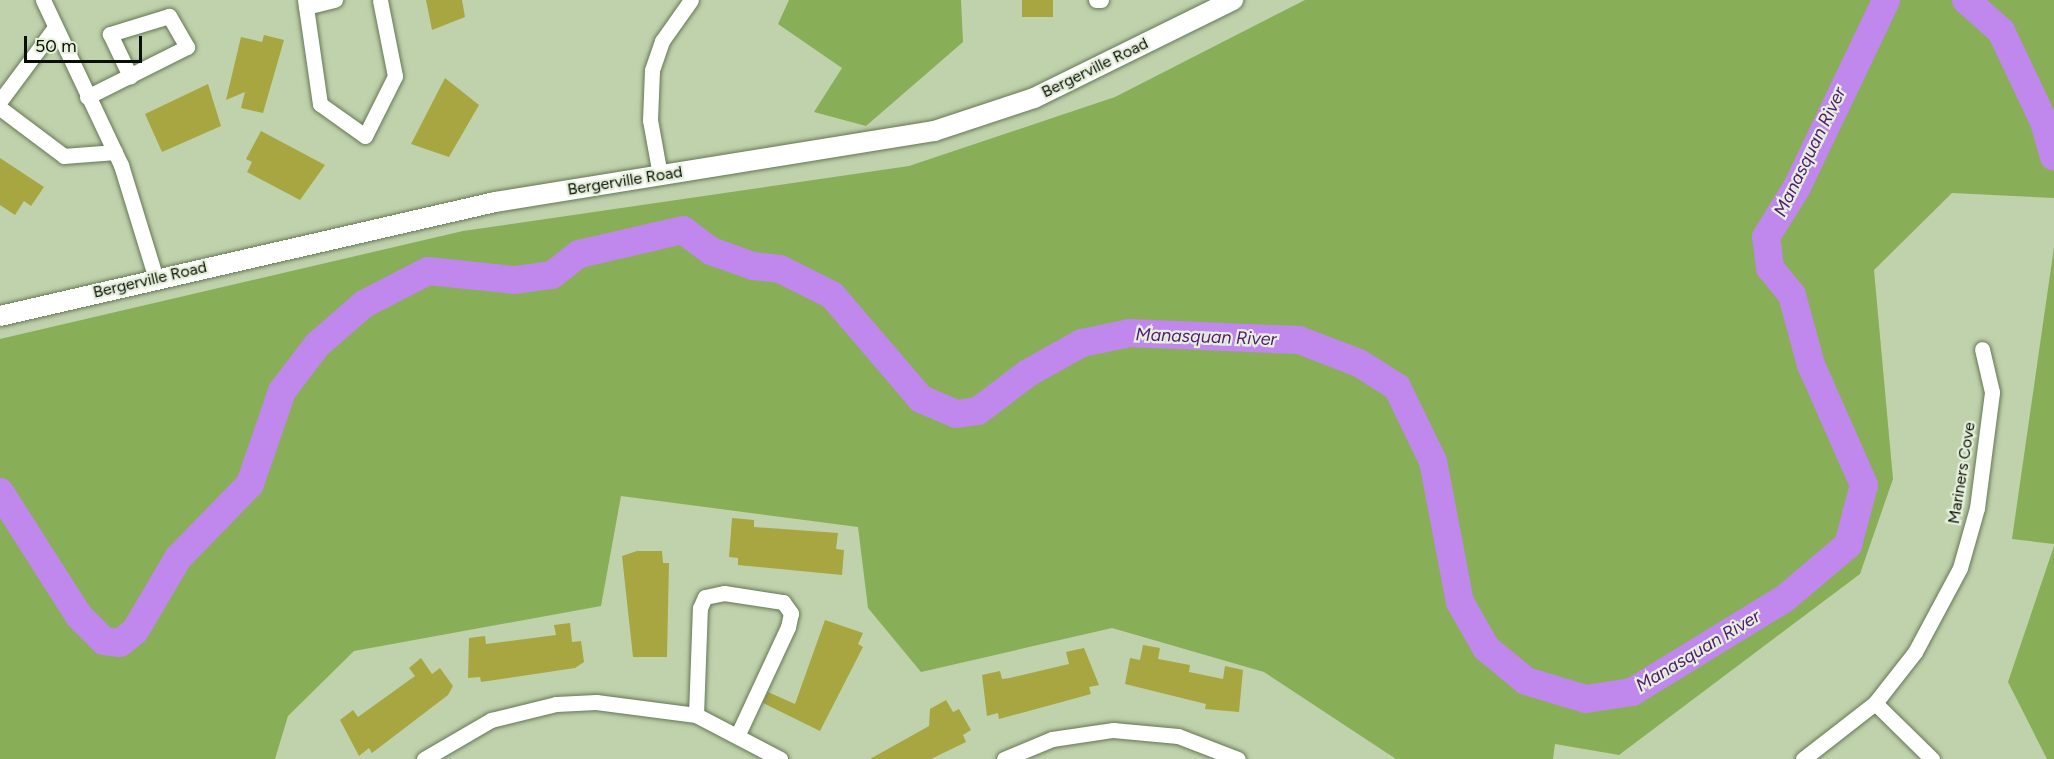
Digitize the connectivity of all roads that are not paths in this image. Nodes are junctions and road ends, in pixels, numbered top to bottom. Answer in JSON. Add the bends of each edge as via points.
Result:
{"nodes":[{"id":1,"x":43,"y":0,"type":"edge"},
{"id":2,"x":336,"y":0,"type":"edge"},
{"id":3,"x":380,"y":0,"type":"edge"},
{"id":4,"x":691,"y":0,"type":"edge"},
{"id":5,"x":1233,"y":0,"type":"edge"},
{"id":6,"x":305,"y":3,"type":"edge"},
{"id":7,"x":53,"y":30,"type":"junction"},
{"id":8,"x":130,"y":76,"type":"junction"},
{"id":9,"x":87,"y":97,"type":"junction"},
{"id":10,"x":0,"y":101,"type":"edge"},
{"id":11,"x":0,"y":108,"type":"edge"},
{"id":12,"x":115,"y":152,"type":"junction"},
{"id":13,"x":660,"y":175,"type":"junction"},
{"id":14,"x":156,"y":279,"type":"junction"},
{"id":15,"x":0,"y":316,"type":"edge"},
{"id":16,"x":1982,"y":349,"type":"dead end"},
{"id":17,"x":1875,"y":703,"type":"junction"},
{"id":18,"x":696,"y":715,"type":"junction"},
{"id":19,"x":738,"y":734,"type":"junction"},
{"id":20,"x":443,"y":754,"type":"edge"},
{"id":21,"x":424,"y":759,"type":"edge"},
{"id":22,"x":780,"y":759,"type":"edge"},
{"id":23,"x":1004,"y":759,"type":"edge"},
{"id":24,"x":1238,"y":759,"type":"edge"},
{"id":25,"x":1803,"y":759,"type":"edge"},
{"id":26,"x":1932,"y":759,"type":"edge"}],
"edges":[{"from":1,"to":7,"type":"street"},
{"from":2,"to":6,"type":"street"},
{"from":3,"to":6,"type":"street","via":[[395,76],[365,136],[321,104]]},
{"from":4,"to":13,"type":"street","via":[[662,41],[652,70],[650,120]]},
{"from":5,"to":13,"type":"street","name":"Bergerville Road","via":[[1080,77],[989,115],[880,142]]},
{"from":7,"to":9,"type":"street"},
{"from":7,"to":10,"type":"street"},
{"from":8,"to":8,"type":"street","via":[[187,47],[169,16],[110,34]]},
{"from":8,"to":9,"type":"street"},
{"from":9,"to":12,"type":"street"},
{"from":11,"to":12,"type":"street","via":[[64,156]]},
{"from":12,"to":14,"type":"street","via":[[133,194]]},
{"from":13,"to":14,"type":"street","name":"Bergerville Road","via":[[448,211]]},
{"from":14,"to":15,"type":"street","name":"Bergerville Road"},
{"from":16,"to":17,"type":"street","name":"Mariners Cove","via":[[1992,392],[1970,536],[1938,614]]},
{"from":17,"to":25,"type":"street","name":"Mariners Cove"},
{"from":17,"to":26,"type":"street"},
{"from":18,"to":19,"type":"street"},
{"from":18,"to":19,"type":"street","via":[[705,597],[724,593],[783,602],[791,613],[788,627]]},
{"from":18,"to":20,"type":"street","via":[[632,703],[556,704],[491,720]]},
{"from":19,"to":22,"type":"street"},
{"from":20,"to":21,"type":"street"},
{"from":23,"to":24,"type":"street","via":[[1052,739],[1113,730],[1178,736]]}]}
